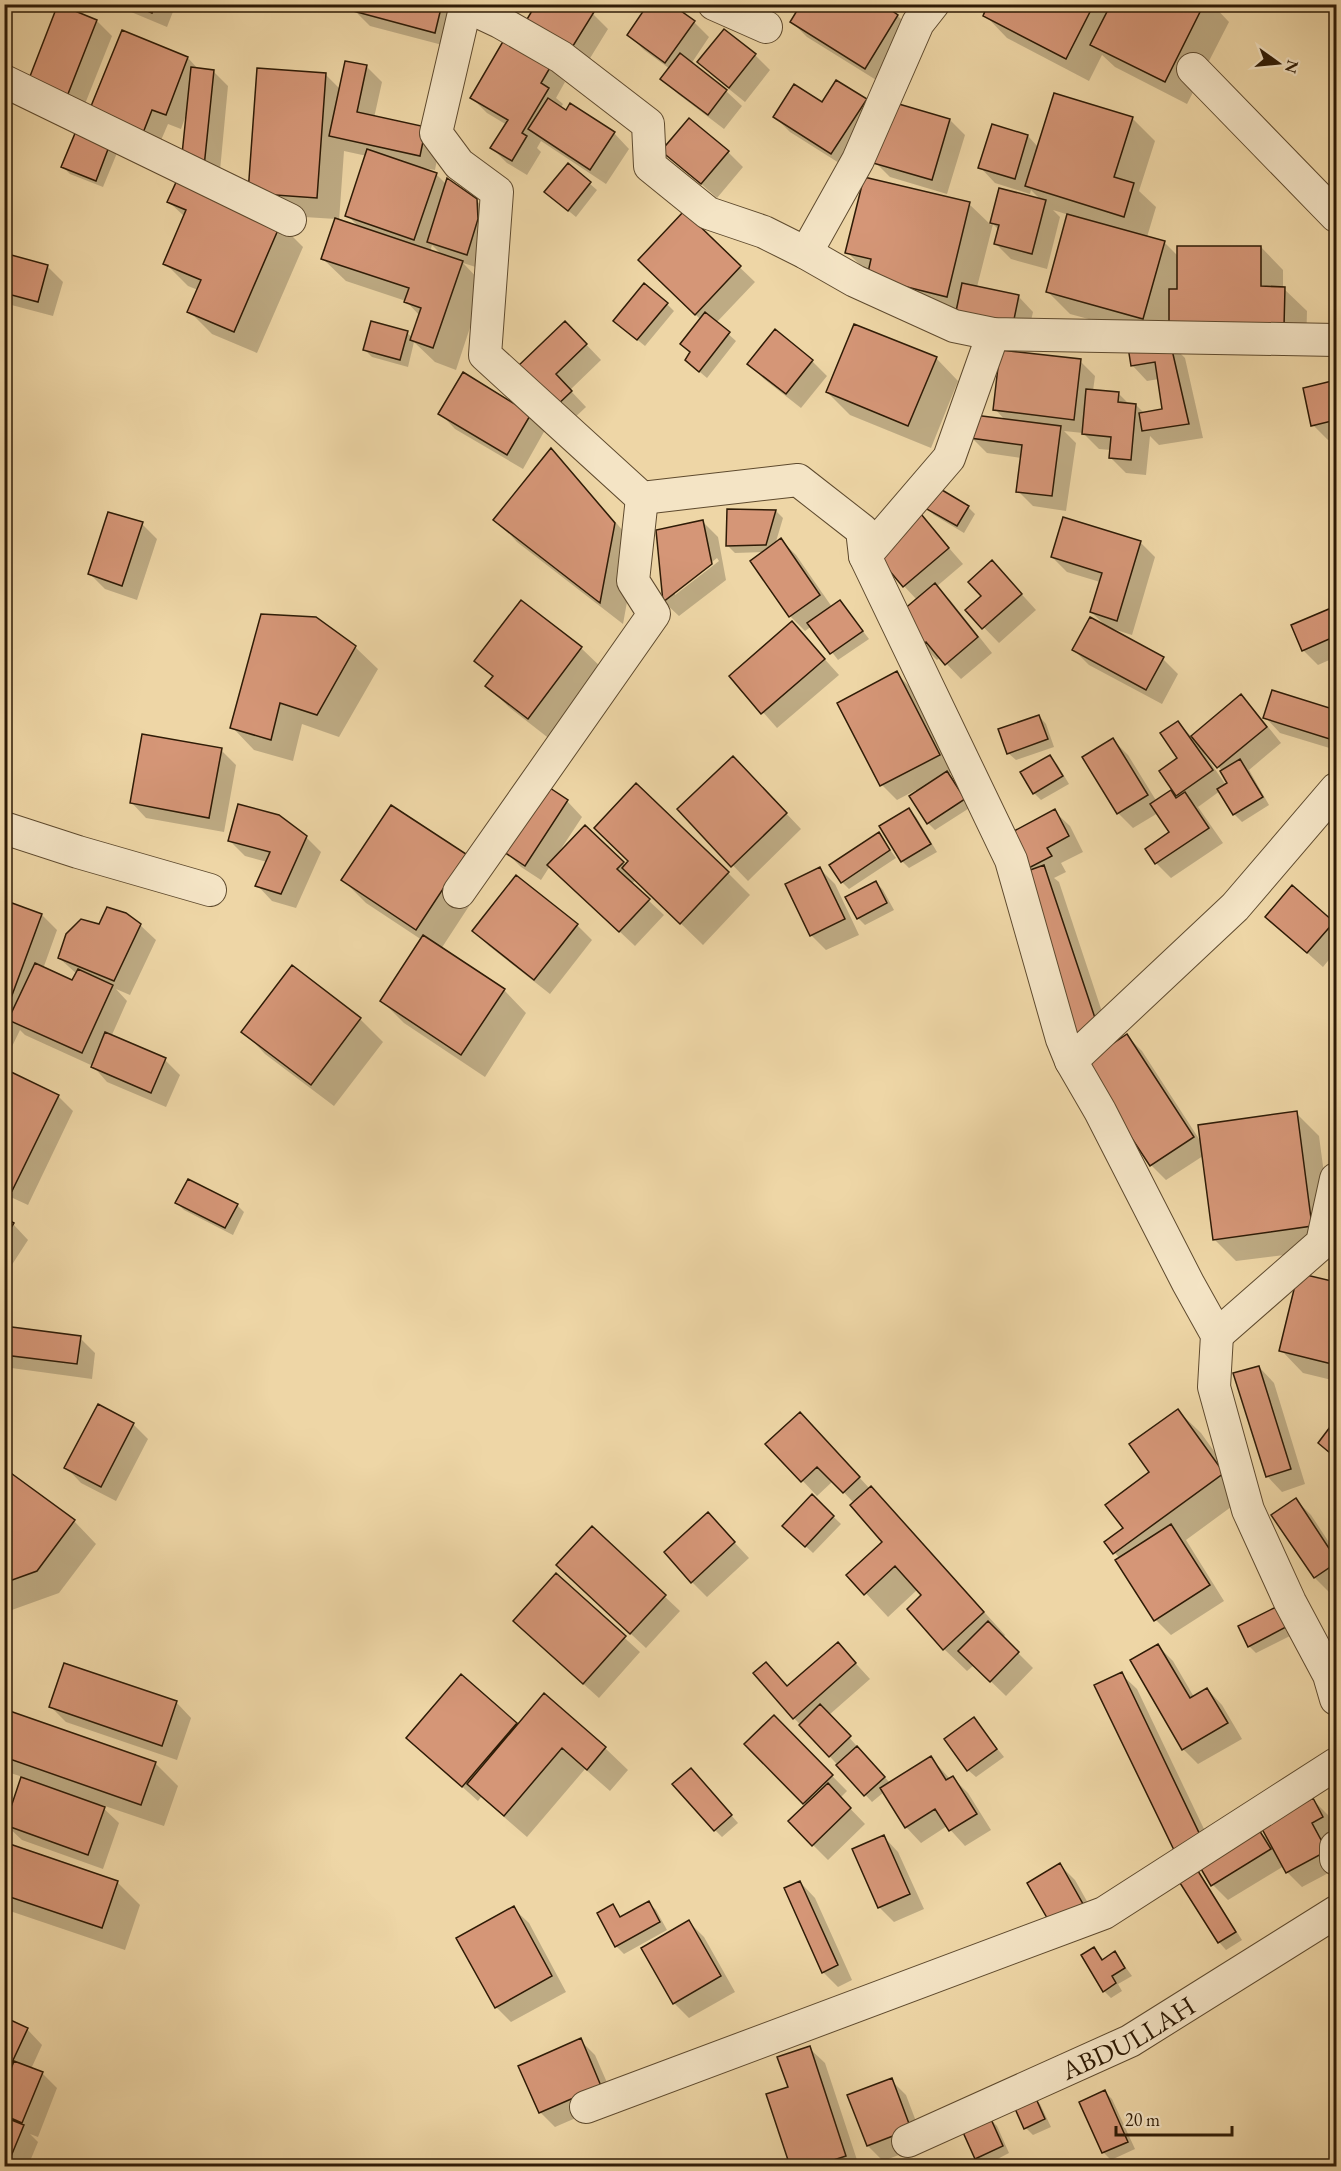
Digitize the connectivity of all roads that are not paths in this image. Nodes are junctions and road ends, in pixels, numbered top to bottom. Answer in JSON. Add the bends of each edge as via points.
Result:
{"nodes":[{"id":1,"x":714,"y":4,"type":"edge"},
{"id":2,"x":933,"y":4,"type":"edge"},
{"id":3,"x":466,"y":5,"type":"edge"},
{"id":4,"x":766,"y":27,"type":"dead end"},
{"id":5,"x":1193,"y":69,"type":"dead end"},
{"id":6,"x":4,"y":81,"type":"edge"},
{"id":7,"x":1336,"y":216,"type":"edge"},
{"id":8,"x":290,"y":220,"type":"dead end"},
{"id":9,"x":806,"y":253,"type":"junction"},
{"id":10,"x":993,"y":334,"type":"junction"},
{"id":11,"x":1336,"y":340,"type":"edge"},
{"id":12,"x":642,"y":498,"type":"junction"},
{"id":13,"x":865,"y":556,"type":"junction"},
{"id":14,"x":1336,"y":789,"type":"edge"},
{"id":15,"x":4,"y":828,"type":"edge"},
{"id":16,"x":210,"y":890,"type":"dead end"},
{"id":17,"x":459,"y":892,"type":"dead end"},
{"id":18,"x":1071,"y":1061,"type":"junction"},
{"id":19,"x":1336,"y":1179,"type":"edge"},
{"id":20,"x":1329,"y":1245,"type":"edge"},
{"id":21,"x":1217,"y":1335,"type":"junction"},
{"id":22,"x":1336,"y":1699,"type":"edge"},
{"id":23,"x":1336,"y":1764,"type":"edge"},
{"id":24,"x":1336,"y":1847,"type":"edge"},
{"id":25,"x":1336,"y":1859,"type":"edge"},
{"id":26,"x":1336,"y":1912,"type":"edge"},
{"id":27,"x":586,"y":2107,"type":"dead end"},
{"id":28,"x":908,"y":2141,"type":"dead end"}],
"edges":[{"from":1,"to":4,"type":"street"},
{"from":2,"to":9,"type":"street","via":[[918,23],[858,160]]},
{"from":3,"to":9,"type":"street","via":[[561,57],[648,124],[650,166],[708,213],[764,232]]},
{"from":3,"to":12,"type":"street","via":[[436,133],[459,164],[497,192],[485,355]]},
{"from":5,"to":7,"type":"street"},
{"from":6,"to":8,"type":"street"},
{"from":9,"to":10,"type":"street","via":[[855,281],[954,326]]},
{"from":10,"to":11,"type":"street"},
{"from":10,"to":13,"type":"street","via":[[949,458]]},
{"from":12,"to":13,"type":"street","via":[[798,480],[862,530]]},
{"from":12,"to":17,"type":"street","via":[[633,581],[654,614]]},
{"from":13,"to":18,"type":"street","via":[[1011,860]]},
{"from":14,"to":18,"type":"street","via":[[1235,907]]},
{"from":15,"to":16,"type":"street"},
{"from":18,"to":21,"type":"street"},
{"from":19,"to":20,"type":"street"},
{"from":20,"to":21,"type":"street"},
{"from":21,"to":22,"type":"street","via":[[1214,1387],[1248,1510],[1329,1676]]},
{"from":23,"to":27,"type":"street","via":[[1104,1913]]},
{"from":24,"to":25,"type":"street"},
{"from":26,"to":28,"type":"street","name":"ABDULLAH","via":[[1130,2041]]}]}
